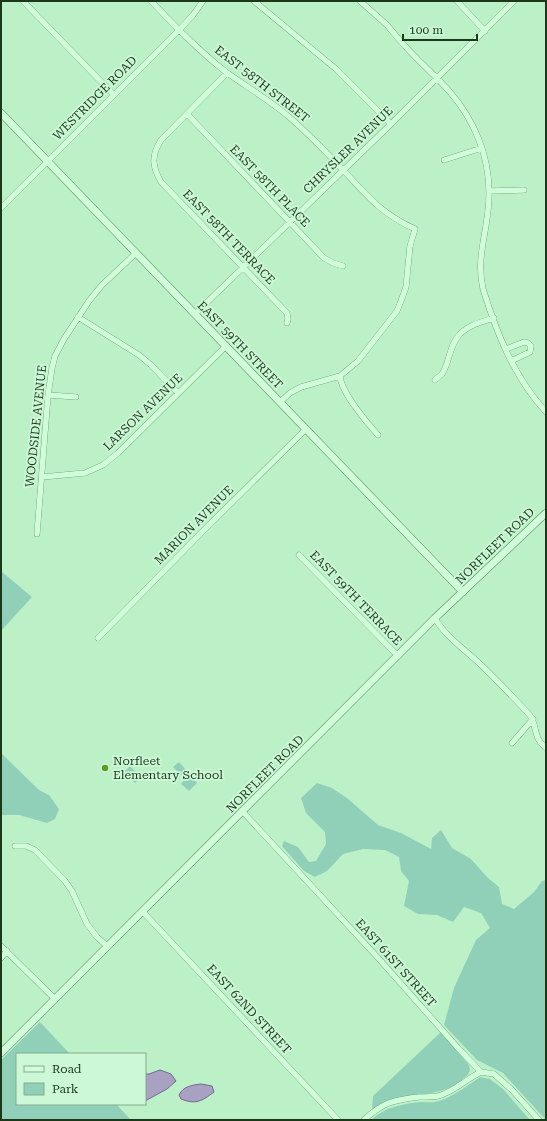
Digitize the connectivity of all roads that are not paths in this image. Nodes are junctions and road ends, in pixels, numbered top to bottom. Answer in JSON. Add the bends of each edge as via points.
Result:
{"nodes":[{"id":1,"x":23,"y":1,"type":"edge"},
{"id":2,"x":151,"y":1,"type":"edge"},
{"id":3,"x":203,"y":1,"type":"edge"},
{"id":4,"x":254,"y":1,"type":"edge"},
{"id":5,"x":360,"y":1,"type":"edge"},
{"id":6,"x":457,"y":1,"type":"edge"},
{"id":7,"x":514,"y":1,"type":"edge"},
{"id":8,"x":179,"y":30,"type":"junction"},
{"id":9,"x":485,"y":30,"type":"junction"},
{"id":10,"x":227,"y":73,"type":"junction"},
{"id":11,"x":437,"y":78,"type":"junction"},
{"id":12,"x":114,"y":95,"type":"junction"},
{"id":13,"x":1,"y":113,"type":"edge"},
{"id":14,"x":187,"y":114,"type":"junction"},
{"id":15,"x":391,"y":124,"type":"junction"},
{"id":16,"x":482,"y":148,"type":"junction"},
{"id":17,"x":444,"y":160,"type":"dead end"},
{"id":18,"x":48,"y":161,"type":"junction"},
{"id":19,"x":343,"y":170,"type":"junction"},
{"id":20,"x":524,"y":190,"type":"dead end"},
{"id":21,"x":489,"y":191,"type":"junction"},
{"id":22,"x":1,"y":208,"type":"edge"},
{"id":23,"x":290,"y":222,"type":"junction"},
{"id":24,"x":136,"y":253,"type":"junction"},
{"id":25,"x":343,"y":266,"type":"dead end"},
{"id":26,"x":242,"y":267,"type":"junction"},
{"id":27,"x":194,"y":314,"type":"junction"},
{"id":28,"x":78,"y":317,"type":"junction"},
{"id":29,"x":494,"y":318,"type":"junction"},
{"id":30,"x":287,"y":323,"type":"dead end"},
{"id":31,"x":226,"y":346,"type":"junction"},
{"id":32,"x":506,"y":349,"type":"junction"},
{"id":33,"x":511,"y":362,"type":"junction"},
{"id":34,"x":340,"y":376,"type":"junction"},
{"id":35,"x":435,"y":380,"type":"dead end"},
{"id":36,"x":178,"y":393,"type":"junction"},
{"id":37,"x":48,"y":395,"type":"junction"},
{"id":38,"x":76,"y":397,"type":"dead end"},
{"id":39,"x":280,"y":402,"type":"junction"},
{"id":40,"x":546,"y":412,"type":"edge"},
{"id":41,"x":306,"y":429,"type":"junction"},
{"id":42,"x":378,"y":435,"type":"dead end"},
{"id":43,"x":42,"y":477,"type":"junction"},
{"id":44,"x":546,"y":513,"type":"edge"},
{"id":45,"x":38,"y":534,"type":"dead end"},
{"id":46,"x":299,"y":555,"type":"dead end"},
{"id":47,"x":463,"y":592,"type":"junction"},
{"id":48,"x":435,"y":618,"type":"junction"},
{"id":49,"x":98,"y":638,"type":"dead end"},
{"id":50,"x":398,"y":656,"type":"junction"},
{"id":51,"x":533,"y":719,"type":"junction"},
{"id":52,"x":512,"y":743,"type":"dead end"},
{"id":53,"x":546,"y":748,"type":"edge"},
{"id":54,"x":243,"y":812,"type":"junction"},
{"id":55,"x":15,"y":846,"type":"dead end"},
{"id":56,"x":143,"y":912,"type":"junction"},
{"id":57,"x":1,"y":946,"type":"edge"},
{"id":58,"x":108,"y":947,"type":"junction"},
{"id":59,"x":7,"y":951,"type":"junction"},
{"id":60,"x":1,"y":958,"type":"edge"},
{"id":61,"x":55,"y":1000,"type":"junction"},
{"id":62,"x":1,"y":1053,"type":"edge"},
{"id":63,"x":481,"y":1072,"type":"junction"},
{"id":64,"x":338,"y":1120,"type":"edge"},
{"id":65,"x":364,"y":1120,"type":"edge"},
{"id":66,"x":539,"y":1120,"type":"edge"}],
"edges":[{"from":1,"to":12,"type":"street"},
{"from":2,"to":8,"type":"street","name":"EAST 58TH STREET"},
{"from":3,"to":8,"type":"street","name":"WESTRIDGE ROAD"},
{"from":4,"to":15,"type":"street","via":[[336,69]]},
{"from":5,"to":11,"type":"street","via":[[388,26],[404,46]]},
{"from":6,"to":9,"type":"street"},
{"from":7,"to":9,"type":"street","name":"CHRYSLER AVENUE"},
{"from":8,"to":10,"type":"street","name":"EAST 58TH STREET"},
{"from":8,"to":12,"type":"street","name":"WESTRIDGE ROAD"},
{"from":9,"to":11,"type":"street","name":"CHRYSLER AVENUE"},
{"from":10,"to":14,"type":"street"},
{"from":10,"to":19,"type":"street","name":"EAST 58TH STREET","via":[[266,98],[288,116]]},
{"from":11,"to":15,"type":"street","name":"CHRYSLER AVENUE"},
{"from":11,"to":16,"type":"street","via":[[460,104]]},
{"from":12,"to":18,"type":"street","name":"WESTRIDGE ROAD"},
{"from":13,"to":18,"type":"street","name":"EAST 59TH STREET"},
{"from":14,"to":23,"type":"street","name":"EAST 58TH PLACE"},
{"from":14,"to":26,"type":"street","name":"EAST 58TH TERRACE","via":[[158,146],[155,152],[155,172],[161,182]]},
{"from":15,"to":19,"type":"street","name":"CHRYSLER AVENUE"},
{"from":16,"to":17,"type":"street"},
{"from":16,"to":21,"type":"street"},
{"from":18,"to":22,"type":"street","name":"WESTRIDGE ROAD"},
{"from":18,"to":24,"type":"street","name":"EAST 59TH STREET"},
{"from":19,"to":23,"type":"street","name":"CHRYSLER AVENUE"},
{"from":19,"to":34,"type":"street","name":"EAST 58TH STREET","via":[[380,208],[401,223],[415,229],[410,246],[406,287],[397,311],[358,361]]},
{"from":20,"to":21,"type":"street"},
{"from":21,"to":29,"type":"street","via":[[488,218],[480,270],[483,289]]},
{"from":23,"to":25,"type":"street","name":"EAST 58TH PLACE","via":[[324,258]]},
{"from":23,"to":26,"type":"street","name":"CHRYSLER AVENUE"},
{"from":24,"to":27,"type":"street","name":"EAST 59TH STREET"},
{"from":24,"to":28,"type":"street","name":"WOODSIDE AVENUE","via":[[102,285]]},
{"from":26,"to":27,"type":"street","name":"CHRYSLER AVENUE"},
{"from":26,"to":30,"type":"street","name":"EAST 58TH TERRACE","via":[[286,313]]},
{"from":27,"to":31,"type":"street","name":"EAST 59TH STREET"},
{"from":28,"to":36,"type":"street","via":[[139,355]]},
{"from":28,"to":37,"type":"street","name":"WOODSIDE AVENUE","via":[[56,356]]},
{"from":29,"to":32,"type":"street"},
{"from":29,"to":35,"type":"street","via":[[472,326],[460,334],[451,347],[445,368]]},
{"from":31,"to":36,"type":"street","name":"LARSON AVENUE"},
{"from":31,"to":39,"type":"street","name":"EAST 59TH STREET"},
{"from":32,"to":33,"type":"street"},
{"from":32,"to":33,"type":"street","via":[[524,342],[531,346],[530,352]]},
{"from":33,"to":40,"type":"street","via":[[527,389]]},
{"from":34,"to":39,"type":"street","via":[[301,387]]},
{"from":34,"to":42,"type":"street","via":[[356,408]]},
{"from":36,"to":43,"type":"street","name":"LARSON AVENUE","via":[[103,465],[85,473]]},
{"from":37,"to":38,"type":"street"},
{"from":37,"to":43,"type":"street","name":"WOODSIDE AVENUE"},
{"from":39,"to":41,"type":"street","name":"EAST 59TH STREET"},
{"from":41,"to":47,"type":"street","name":"EAST 59TH STREET"},
{"from":41,"to":49,"type":"street","name":"MARION AVENUE"},
{"from":43,"to":45,"type":"street","name":"WOODSIDE AVENUE"},
{"from":44,"to":47,"type":"street","name":"NORFLEET ROAD"},
{"from":46,"to":50,"type":"street","name":"EAST 59TH TERRACE"},
{"from":47,"to":48,"type":"street","name":"NORFLEET ROAD"},
{"from":48,"to":50,"type":"street","name":"NORFLEET ROAD"},
{"from":48,"to":51,"type":"street"},
{"from":50,"to":54,"type":"street","name":"NORFLEET ROAD"},
{"from":51,"to":52,"type":"street"},
{"from":51,"to":53,"type":"street","via":[[536,737]]},
{"from":54,"to":56,"type":"street","name":"NORFLEET ROAD"},
{"from":54,"to":63,"type":"street","name":"EAST 61ST STREET"},
{"from":55,"to":58,"type":"street","via":[[26,846],[35,850],[66,881],[87,924]]},
{"from":56,"to":58,"type":"street","name":"NORFLEET ROAD"},
{"from":56,"to":64,"type":"street","name":"EAST 62ND STREET"},
{"from":57,"to":59,"type":"street"},
{"from":58,"to":61,"type":"street","name":"NORFLEET ROAD"},
{"from":59,"to":60,"type":"street"},
{"from":59,"to":61,"type":"street"},
{"from":61,"to":62,"type":"street","name":"NORFLEET ROAD"},
{"from":63,"to":65,"type":"street","via":[[438,1096],[389,1102]]},
{"from":63,"to":66,"type":"street","name":"EAST 61ST STREET","via":[[494,1074]]}]}
